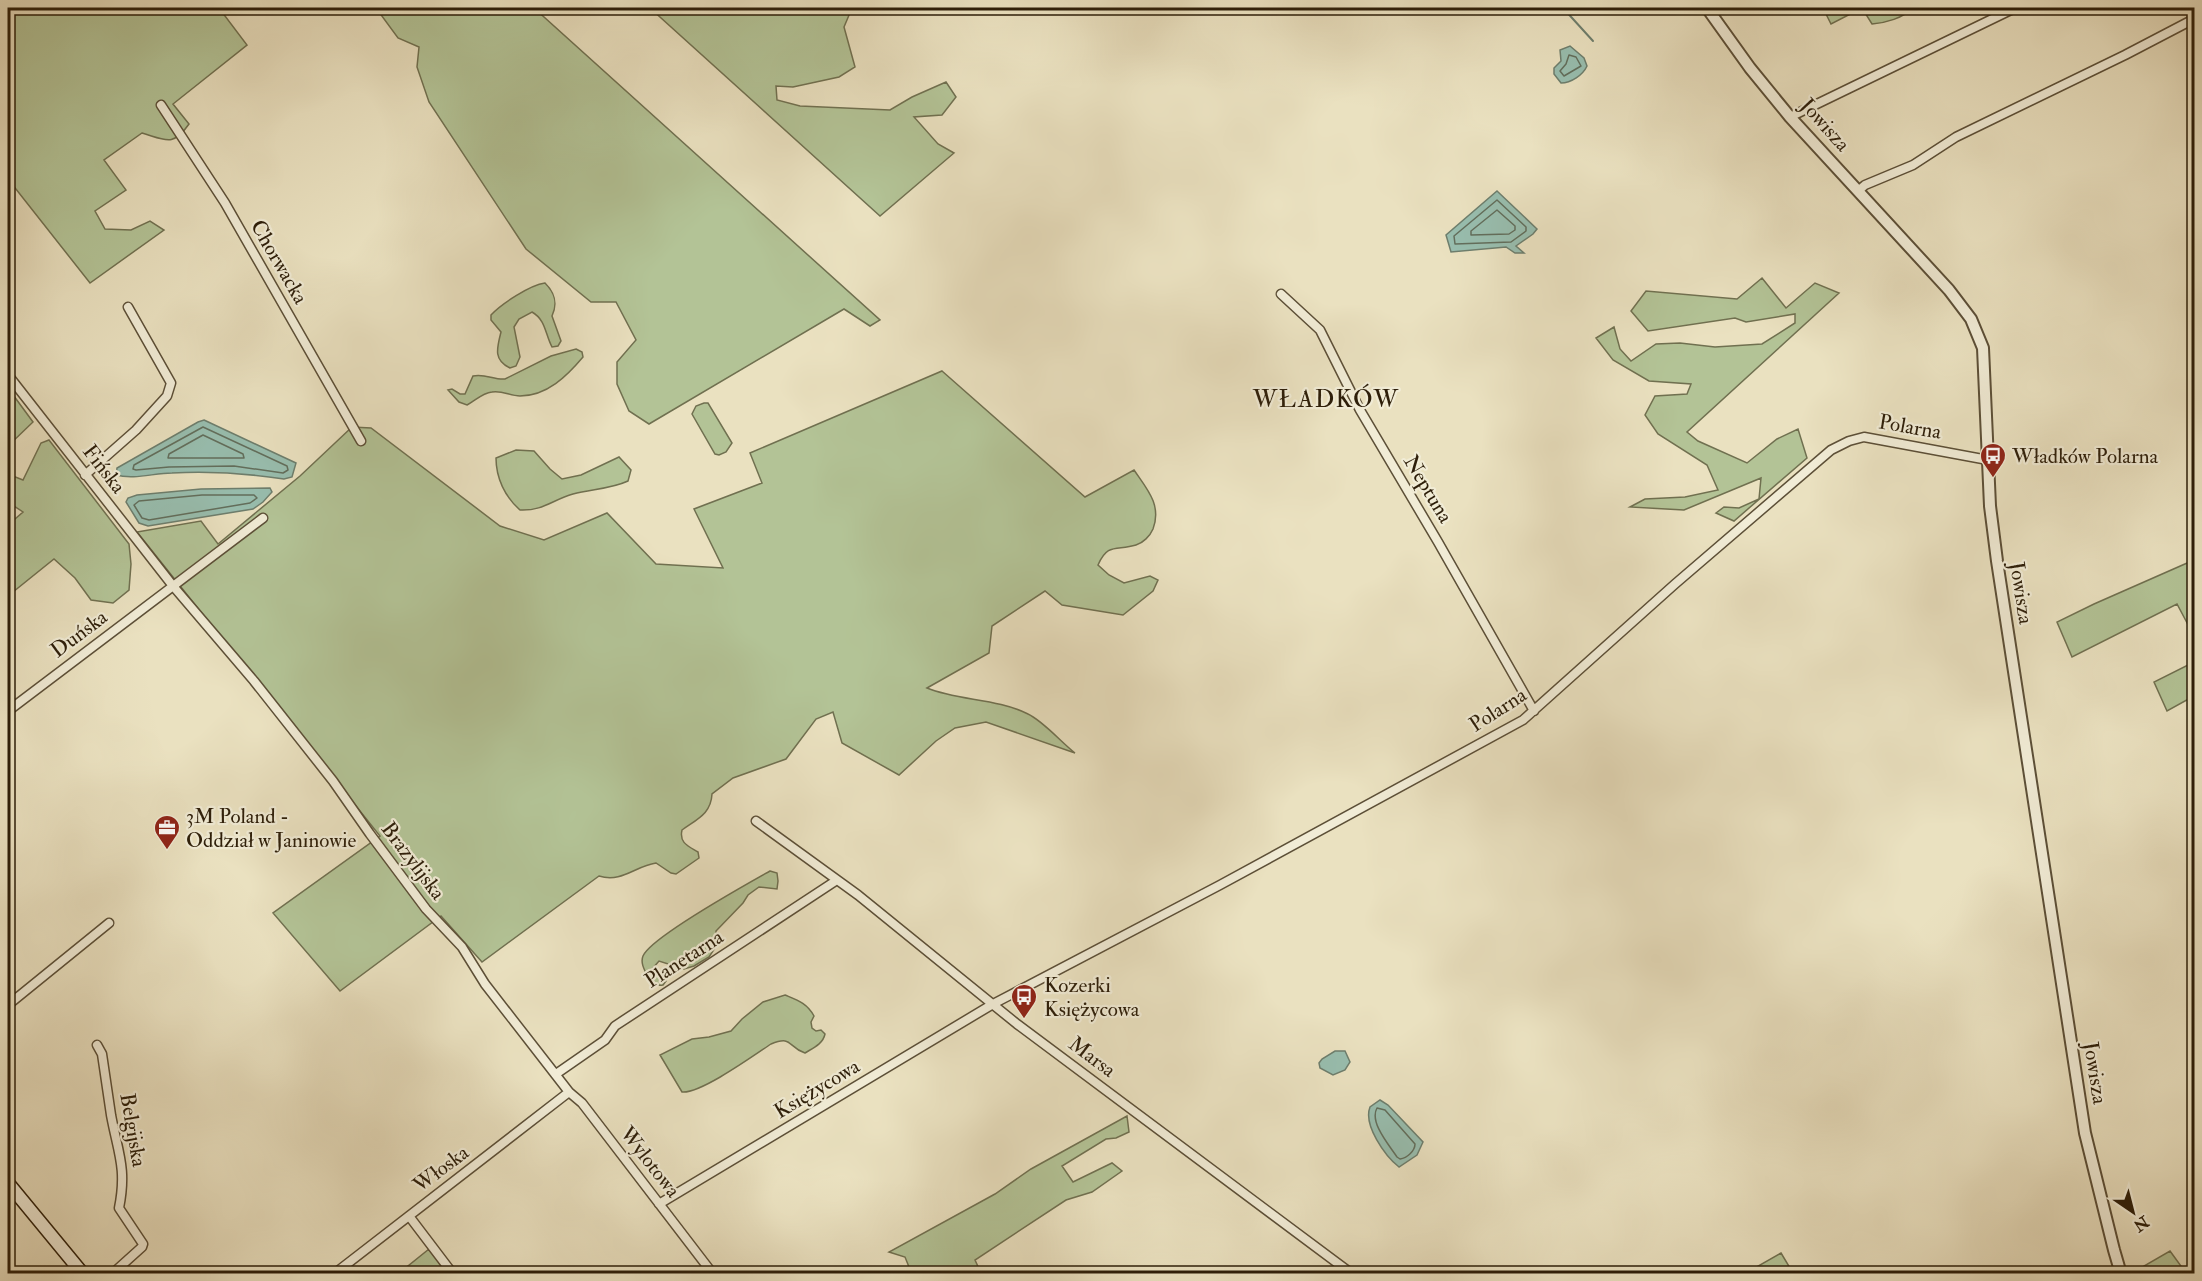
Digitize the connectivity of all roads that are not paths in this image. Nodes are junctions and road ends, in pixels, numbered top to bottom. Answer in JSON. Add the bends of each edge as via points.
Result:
{"nodes":[{"id":1,"x":1707,"y":8,"type":"edge"},
{"id":2,"x":2015,"y":8,"type":"edge"},
{"id":3,"x":2194,"y":19,"type":"edge"},
{"id":4,"x":161,"y":105,"type":"dead end"},
{"id":5,"x":1790,"y":117,"type":"junction"},
{"id":6,"x":1858,"y":191,"type":"junction"},
{"id":7,"x":1281,"y":294,"type":"dead end"},
{"id":8,"x":128,"y":307,"type":"dead end"},
{"id":9,"x":8,"y":375,"type":"edge"},
{"id":10,"x":361,"y":441,"type":"dead end"},
{"id":11,"x":1988,"y":460,"type":"junction"},
{"id":12,"x":86,"y":474,"type":"junction"},
{"id":13,"x":263,"y":518,"type":"dead end"},
{"id":14,"x":173,"y":586,"type":"junction"},
{"id":15,"x":8,"y":711,"type":"edge"},
{"id":16,"x":1534,"y":711,"type":"junction"},
{"id":17,"x":756,"y":821,"type":"dead end"},
{"id":18,"x":837,"y":880,"type":"junction"},
{"id":19,"x":109,"y":923,"type":"dead end"},
{"id":20,"x":993,"y":1004,"type":"junction"},
{"id":21,"x":8,"y":1005,"type":"edge"},
{"id":22,"x":97,"y":1045,"type":"dead end"},
{"id":23,"x":556,"y":1074,"type":"junction"},
{"id":24,"x":569,"y":1092,"type":"junction"},
{"id":25,"x":8,"y":1183,"type":"edge"},
{"id":26,"x":659,"y":1204,"type":"junction"},
{"id":27,"x":409,"y":1216,"type":"junction"},
{"id":28,"x":83,"y":1274,"type":"edge"},
{"id":29,"x":112,"y":1274,"type":"edge"},
{"id":30,"x":334,"y":1274,"type":"edge"},
{"id":31,"x":453,"y":1274,"type":"edge"},
{"id":32,"x":713,"y":1274,"type":"edge"},
{"id":33,"x":1352,"y":1274,"type":"edge"},
{"id":34,"x":2121,"y":1274,"type":"edge"}],
"edges":[{"from":1,"to":5,"type":"street","name":"Jowisza"},
{"from":2,"to":5,"type":"street"},
{"from":3,"to":6,"type":"street","via":[[1956,137],[1913,165]]},
{"from":4,"to":10,"type":"street","name":"Chorwacka","via":[[225,203]]},
{"from":5,"to":6,"type":"street","name":"Jowisza"},
{"from":6,"to":11,"type":"street","name":"Jowisza","via":[[1955,297],[1979,333],[1985,365]]},
{"from":7,"to":16,"type":"street","name":"Neptuna","via":[[1320,330],[1360,410]]},
{"from":8,"to":12,"type":"street","via":[[171,383],[168,396]]},
{"from":9,"to":12,"type":"street","name":"Fińska"},
{"from":11,"to":16,"type":"street","name":"Polarna","via":[[1864,437],[1831,450]]},
{"from":11,"to":34,"type":"street","name":"Jowisza","via":[[1996,561],[2080,1099]]},
{"from":12,"to":14,"type":"street","name":"Fińska"},
{"from":13,"to":14,"type":"street","name":"Duńska"},
{"from":14,"to":15,"type":"street","name":"Duńska"},
{"from":14,"to":23,"type":"street","name":"Brazylijska","via":[[333,781],[426,909],[462,947],[485,984]]},
{"from":16,"to":20,"type":"street","name":"Polarna","via":[[1510,728]]},
{"from":17,"to":18,"type":"street","name":"Marsa"},
{"from":18,"to":20,"type":"street","name":"Marsa"},
{"from":18,"to":23,"type":"street","name":"Planetarna","via":[[615,1026],[604,1040]]},
{"from":19,"to":21,"type":"street"},
{"from":20,"to":26,"type":"street","name":"Księżycowa"},
{"from":20,"to":33,"type":"street","name":"Marsa"},
{"from":22,"to":29,"type":"street","name":"Belgijska","via":[[123,1163],[119,1208],[144,1244]]},
{"from":23,"to":24,"type":"street","name":"Wylotowa"},
{"from":24,"to":26,"type":"street","name":"Wylotowa","via":[[582,1103]]},
{"from":24,"to":27,"type":"street","name":"Włoska"},
{"from":25,"to":28,"type":"main road"},
{"from":26,"to":32,"type":"street","name":"Wylotowa"},
{"from":27,"to":30,"type":"street","name":"Włoska"},
{"from":27,"to":31,"type":"street"}]}
